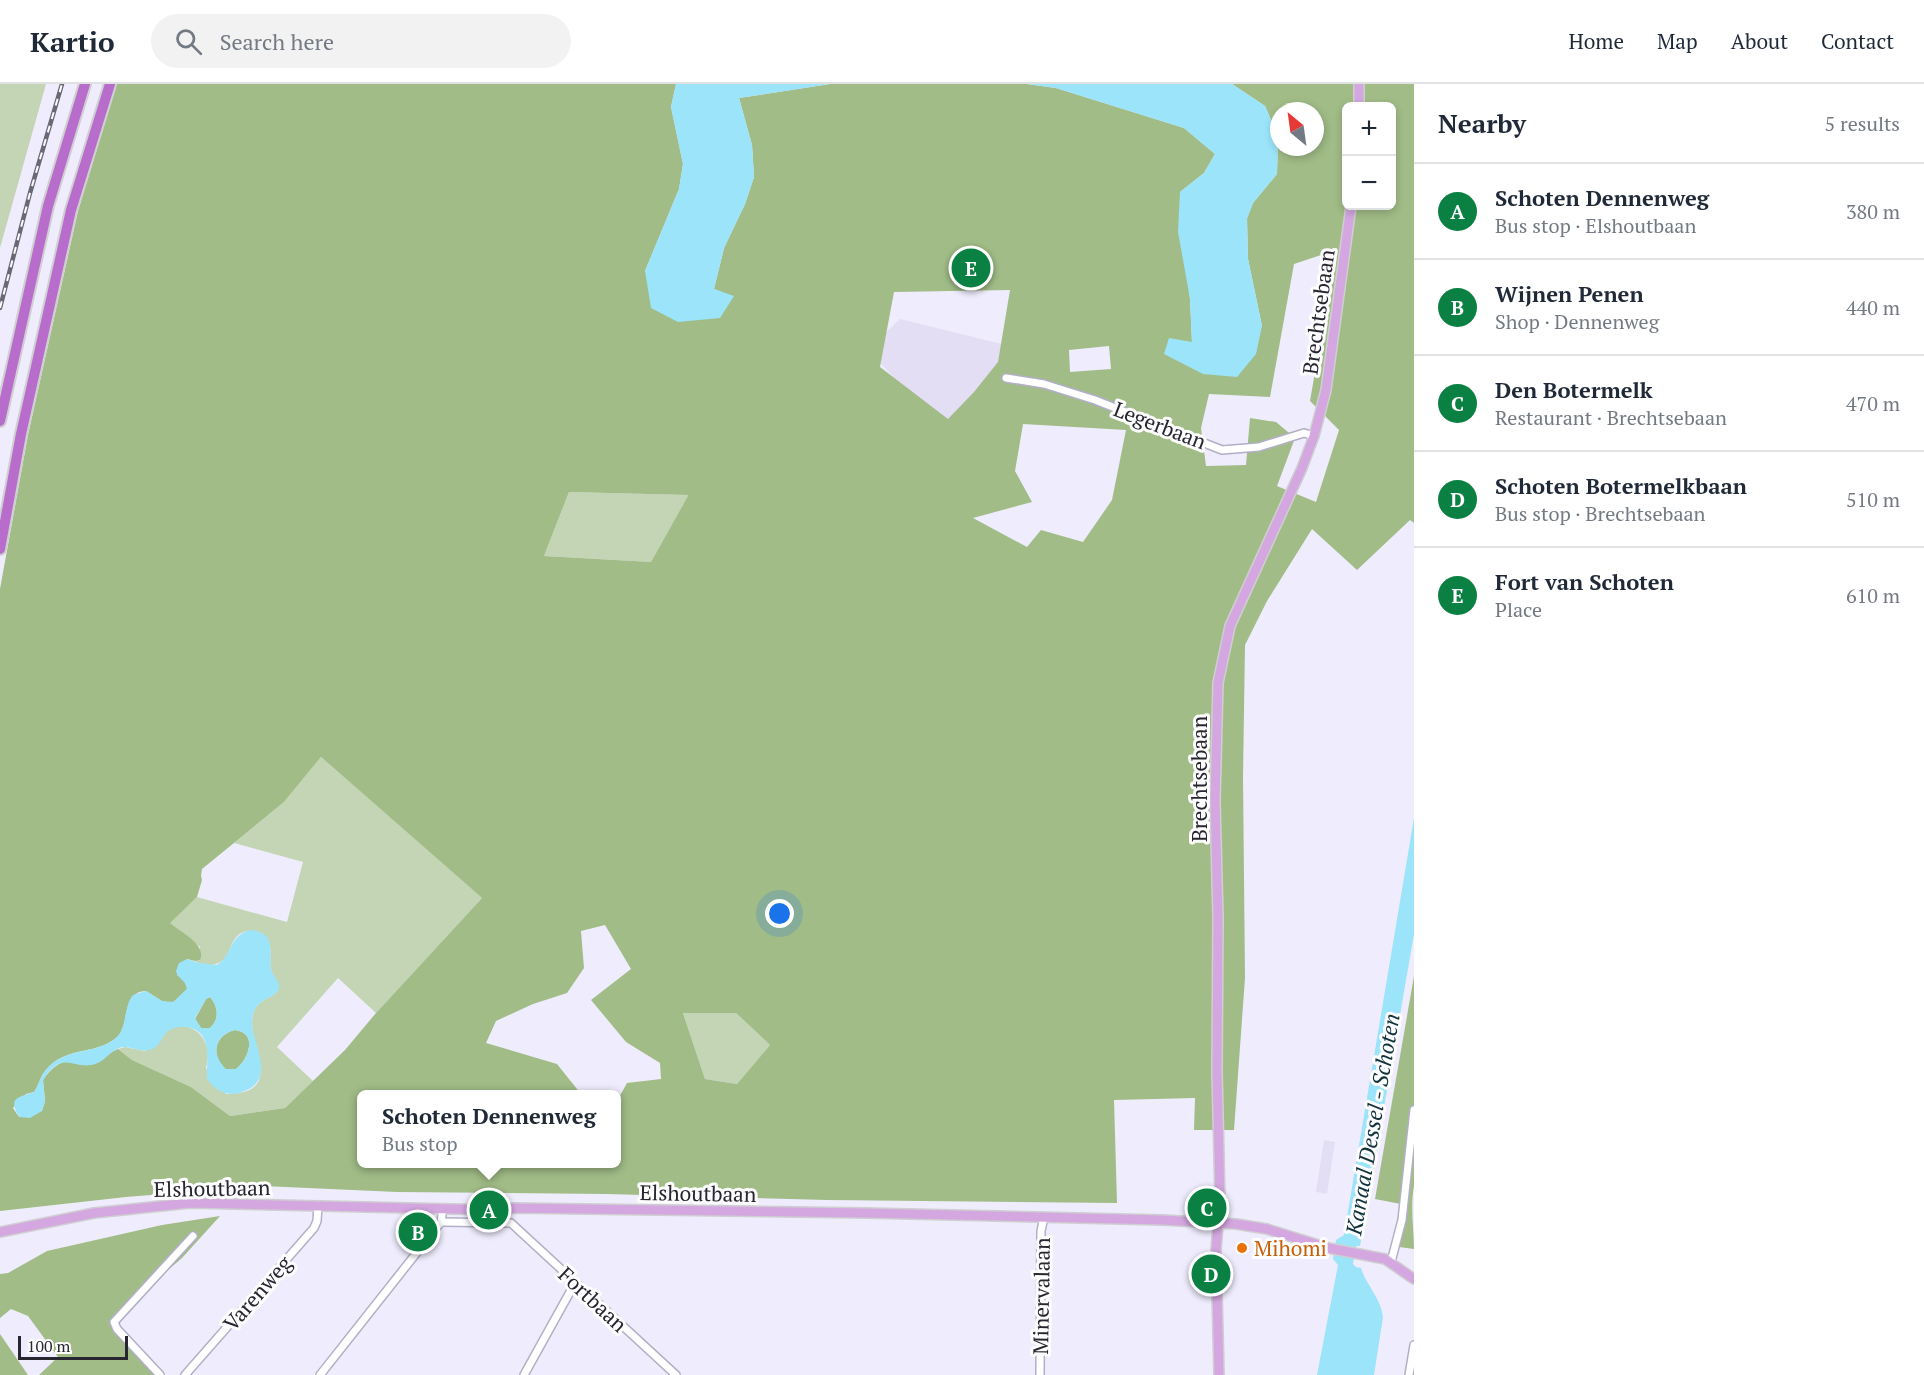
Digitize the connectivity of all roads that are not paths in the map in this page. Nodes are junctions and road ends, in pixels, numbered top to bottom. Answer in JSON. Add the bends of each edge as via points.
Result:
{"nodes":[{"id":1,"x":85,"y":84,"type":"edge"},
{"id":2,"x":110,"y":84,"type":"edge"},
{"id":3,"x":1359,"y":84,"type":"edge"},
{"id":4,"x":1359,"y":102,"type":"edge"},
{"id":5,"x":1350,"y":210,"type":"edge"},
{"id":6,"x":1006,"y":378,"type":"dead end"},
{"id":7,"x":0,"y":421,"type":"edge"},
{"id":8,"x":1314,"y":436,"type":"junction"},
{"id":9,"x":0,"y":549,"type":"edge"},
{"id":10,"x":1414,"y":1110,"type":"edge"},
{"id":11,"x":318,"y":1205,"type":"junction"},
{"id":12,"x":443,"y":1208,"type":"junction"},
{"id":13,"x":1044,"y":1217,"type":"junction"},
{"id":14,"x":441,"y":1222,"type":"junction"},
{"id":15,"x":1218,"y":1223,"type":"junction"},
{"id":16,"x":0,"y":1232,"type":"edge"},
{"id":17,"x":193,"y":1236,"type":"dead end"},
{"id":18,"x":1391,"y":1262,"type":"junction"},
{"id":19,"x":1414,"y":1279,"type":"edge"},
{"id":20,"x":575,"y":1282,"type":"junction"},
{"id":21,"x":1414,"y":1345,"type":"edge"},
{"id":22,"x":160,"y":1375,"type":"edge"},
{"id":23,"x":185,"y":1375,"type":"edge"},
{"id":24,"x":320,"y":1375,"type":"edge"},
{"id":25,"x":524,"y":1375,"type":"edge"},
{"id":26,"x":676,"y":1375,"type":"edge"},
{"id":27,"x":1040,"y":1375,"type":"edge"},
{"id":28,"x":1219,"y":1375,"type":"edge"},
{"id":29,"x":1409,"y":1375,"type":"edge"}],
"edges":[{"from":1,"to":7,"type":"highway","via":[[48,206]]},
{"from":2,"to":9,"type":"highway","via":[[71,210],[21,434]]},
{"from":3,"to":4,"type":"main road"},
{"from":5,"to":8,"type":"main road","name":"Brechtsebaan","via":[[1326,390]]},
{"from":6,"to":8,"type":"street","name":"Legerbaan","via":[[1044,384],[1095,400],[1222,450],[1260,447],[1304,433]]},
{"from":8,"to":15,"type":"main road","name":"Brechtsebaan","via":[[1230,626],[1218,683]]},
{"from":10,"to":18,"type":"street","via":[[1402,1220]]},
{"from":11,"to":12,"type":"main road","name":"Elshoutbaan"},
{"from":11,"to":16,"type":"main road","name":"Elshoutbaan","via":[[167,1204],[94,1212]]},
{"from":11,"to":23,"type":"street","name":"Varenweg","via":[[314,1228]]},
{"from":12,"to":13,"type":"main road","name":"Elshoutbaan"},
{"from":12,"to":14,"type":"street"},
{"from":13,"to":15,"type":"main road","name":"Elshoutbaan"},
{"from":13,"to":27,"type":"street","name":"Minervalaan"},
{"from":14,"to":20,"type":"street","name":"Fortbaan","via":[[511,1223]]},
{"from":14,"to":24,"type":"street"},
{"from":15,"to":18,"type":"main road","name":"Elshoutbaan","via":[[1267,1229]]},
{"from":15,"to":28,"type":"main road","name":"Brechtsebaan"},
{"from":17,"to":22,"type":"street","via":[[114,1322]]},
{"from":18,"to":19,"type":"main road"},
{"from":20,"to":25,"type":"street"},
{"from":20,"to":26,"type":"street","name":"Fortbaan"},
{"from":21,"to":29,"type":"street"}]}
